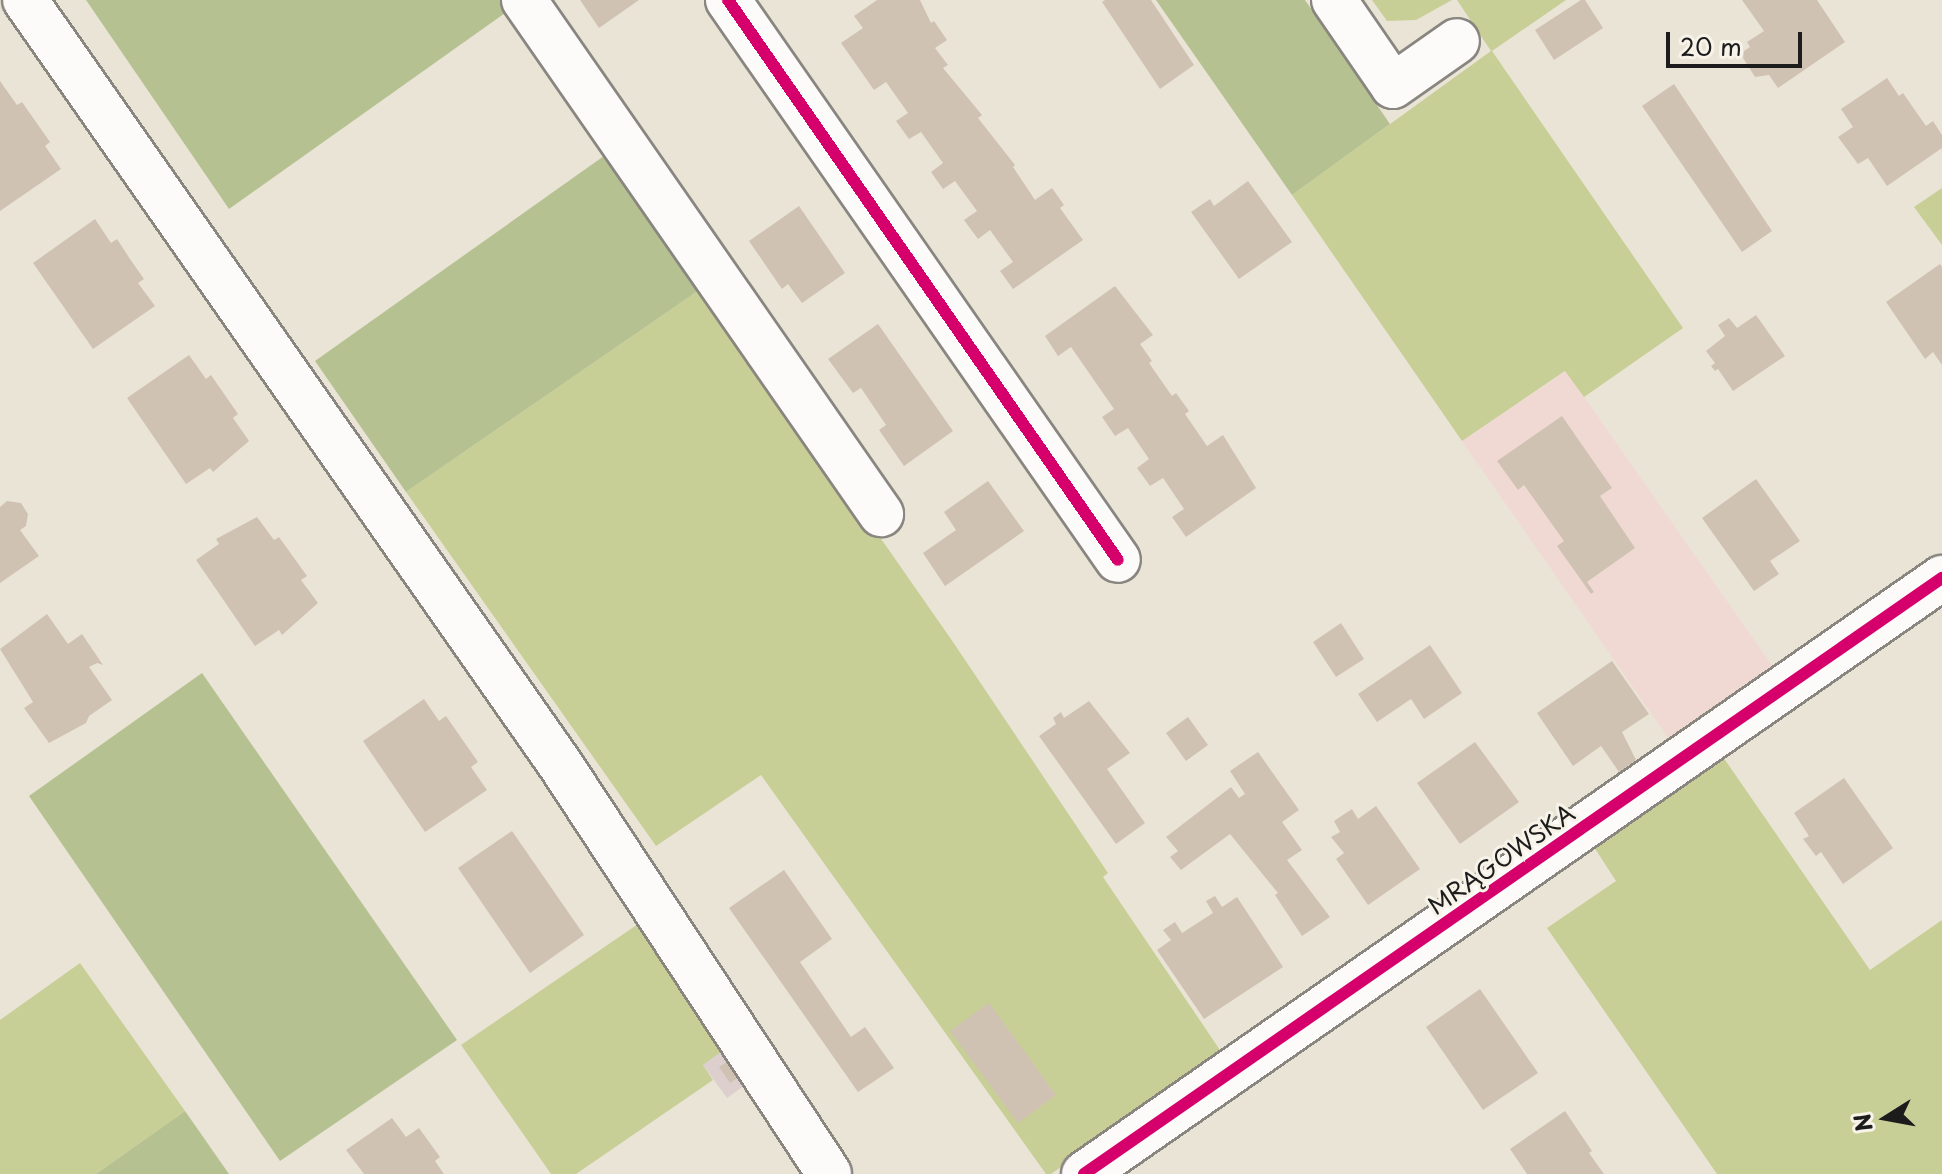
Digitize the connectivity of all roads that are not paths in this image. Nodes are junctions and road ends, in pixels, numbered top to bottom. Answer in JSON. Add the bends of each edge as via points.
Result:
{"nodes":[{"id":1,"x":25,"y":0,"type":"edge"},
{"id":2,"x":524,"y":0,"type":"edge"},
{"id":3,"x":728,"y":0,"type":"edge"},
{"id":4,"x":1334,"y":0,"type":"edge"},
{"id":5,"x":1457,"y":41,"type":"dead end"},
{"id":6,"x":881,"y":514,"type":"dead end"},
{"id":7,"x":1118,"y":560,"type":"dead end"},
{"id":8,"x":1942,"y":578,"type":"edge"},
{"id":9,"x":829,"y":1174,"type":"edge"},
{"id":10,"x":1084,"y":1174,"type":"edge"}],
"edges":[{"from":1,"to":9,"type":"street","via":[[560,764]]},
{"from":2,"to":6,"type":"street"},
{"from":3,"to":7,"type":"street"},
{"from":4,"to":5,"type":"street","via":[[1393,86]]},
{"from":8,"to":10,"type":"street","name":"MRĄGOWSKA"}]}
